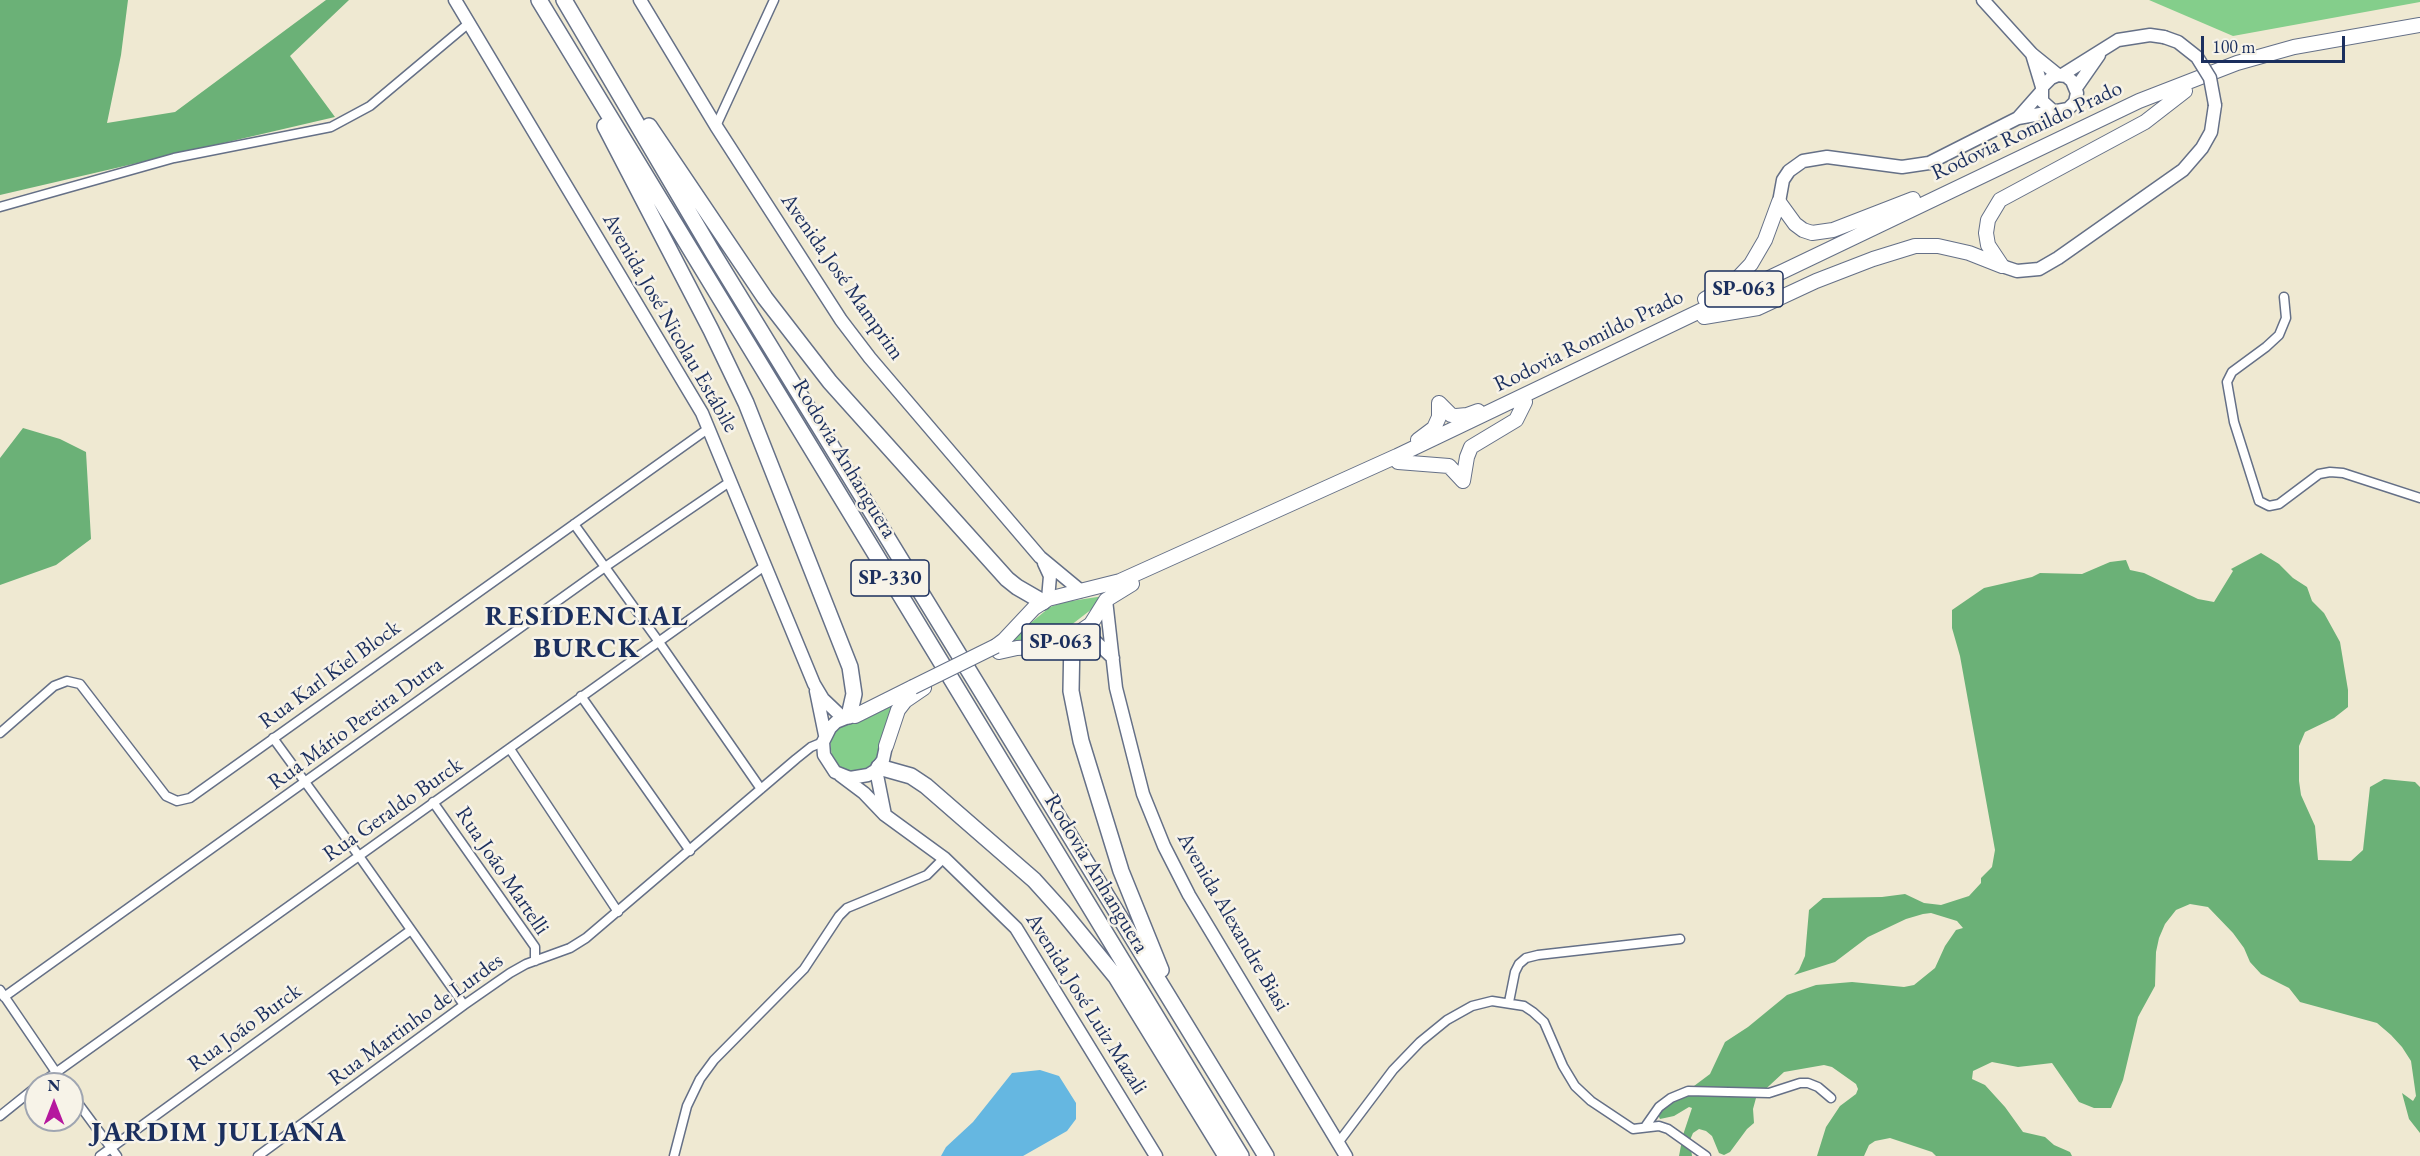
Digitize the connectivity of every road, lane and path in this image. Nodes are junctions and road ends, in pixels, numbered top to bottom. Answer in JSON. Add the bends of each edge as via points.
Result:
{"nodes":[{"id":1,"x":455,"y":0,"type":"edge"},
{"id":2,"x":539,"y":0,"type":"edge"},
{"id":3,"x":564,"y":0,"type":"edge"},
{"id":4,"x":640,"y":0,"type":"edge"},
{"id":5,"x":774,"y":0,"type":"edge"},
{"id":6,"x":1983,"y":0,"type":"edge"},
{"id":7,"x":469,"y":23,"type":"junction"},
{"id":8,"x":2420,"y":25,"type":"edge"},
{"id":9,"x":2420,"y":32,"type":"edge"},
{"id":10,"x":585,"y":35,"type":"junction"},
{"id":11,"x":564,"y":43,"type":"junction"},
{"id":12,"x":2103,"y":49,"type":"junction"},
{"id":13,"x":2032,"y":54,"type":"junction"},
{"id":14,"x":2060,"y":75,"type":"junction"},
{"id":15,"x":2076,"y":88,"type":"junction"},
{"id":16,"x":2041,"y":89,"type":"junction"},
{"id":17,"x":2185,"y":91,"type":"junction"},
{"id":18,"x":2053,"y":111,"type":"junction"},
{"id":19,"x":2018,"y":118,"type":"junction"},
{"id":20,"x":716,"y":126,"type":"junction"},
{"id":21,"x":1969,"y":181,"type":"junction"},
{"id":22,"x":1779,"y":202,"type":"junction"},
{"id":23,"x":0,"y":207,"type":"edge"},
{"id":24,"x":2002,"y":266,"type":"junction"},
{"id":25,"x":2284,"y":297,"type":"dead end"},
{"id":26,"x":1704,"y":317,"type":"junction"},
{"id":27,"x":1658,"y":331,"type":"junction"},
{"id":28,"x":1523,"y":400,"type":"junction"},
{"id":29,"x":709,"y":428,"type":"junction"},
{"id":30,"x":1397,"y":459,"type":"junction"},
{"id":31,"x":731,"y":481,"type":"junction"},
{"id":32,"x":2420,"y":498,"type":"edge"},
{"id":33,"x":574,"y":524,"type":"junction"},
{"id":34,"x":1040,"y":556,"type":"junction"},
{"id":35,"x":766,"y":565,"type":"junction"},
{"id":36,"x":605,"y":567,"type":"junction"},
{"id":37,"x":1080,"y":591,"type":"junction"},
{"id":38,"x":1106,"y":600,"type":"junction"},
{"id":39,"x":1045,"y":601,"type":"junction"},
{"id":40,"x":1074,"y":636,"type":"junction"},
{"id":41,"x":659,"y":642,"type":"junction"},
{"id":42,"x":997,"y":649,"type":"junction"},
{"id":43,"x":1113,"y":658,"type":"junction"},
{"id":44,"x":814,"y":684,"type":"junction"},
{"id":45,"x":919,"y":687,"type":"junction"},
{"id":46,"x":581,"y":696,"type":"junction"},
{"id":47,"x":849,"y":717,"type":"junction"},
{"id":48,"x":0,"y":733,"type":"edge"},
{"id":49,"x":273,"y":738,"type":"junction"},
{"id":50,"x":824,"y":739,"type":"junction"},
{"id":51,"x":886,"y":746,"type":"joint"},
{"id":52,"x":510,"y":749,"type":"junction"},
{"id":53,"x":878,"y":768,"type":"junction"},
{"id":54,"x":840,"y":775,"type":"junction"},
{"id":55,"x":306,"y":782,"type":"junction"},
{"id":56,"x":761,"y":789,"type":"junction"},
{"id":57,"x":433,"y":802,"type":"junction"},
{"id":58,"x":885,"y":815,"type":"junction"},
{"id":59,"x":690,"y":851,"type":"junction"},
{"id":60,"x":359,"y":856,"type":"junction"},
{"id":61,"x":944,"y":858,"type":"junction"},
{"id":62,"x":618,"y":912,"type":"junction"},
{"id":63,"x":411,"y":930,"type":"junction"},
{"id":64,"x":1680,"y":939,"type":"dead end"},
{"id":65,"x":536,"y":961,"type":"junction"},
{"id":66,"x":2,"y":993,"type":"edge"},
{"id":67,"x":1509,"y":1002,"type":"junction"},
{"id":68,"x":464,"y":1005,"type":"junction"},
{"id":69,"x":1180,"y":1015,"type":"junction"},
{"id":70,"x":55,"y":1072,"type":"joint"},
{"id":71,"x":24,"y":1097,"type":"edge"},
{"id":72,"x":1831,"y":1098,"type":"dead end"},
{"id":73,"x":84,"y":1111,"type":"edge"},
{"id":74,"x":0,"y":1116,"type":"edge"},
{"id":75,"x":1646,"y":1127,"type":"junction"},
{"id":76,"x":1338,"y":1143,"type":"junction"},
{"id":77,"x":111,"y":1148,"type":"junction"},
{"id":78,"x":100,"y":1156,"type":"edge"},
{"id":79,"x":117,"y":1156,"type":"edge"},
{"id":80,"x":258,"y":1156,"type":"edge"},
{"id":81,"x":674,"y":1156,"type":"edge"},
{"id":82,"x":1156,"y":1156,"type":"edge"},
{"id":83,"x":1226,"y":1156,"type":"edge"},
{"id":84,"x":1241,"y":1156,"type":"edge"},
{"id":85,"x":1266,"y":1156,"type":"edge"},
{"id":86,"x":1346,"y":1156,"type":"edge"},
{"id":87,"x":1706,"y":1156,"type":"edge"}],
"edges":[{"from":1,"to":7,"type":"main road","name":"Avenida José Nicolau Estábile"},
{"from":2,"to":11,"type":"highway","name":"Rodovia Anhanguera","number":"SP-330"},
{"from":3,"to":10,"type":"highway","name":"Rodovia Anhanguera","number":"SP-330"},
{"from":4,"to":20,"type":"main road","name":"Avenida José Mamprim"},
{"from":5,"to":20,"type":"street"},
{"from":6,"to":13,"type":"main road"},
{"from":7,"to":23,"type":"street","via":[[370,106],[331,127],[174,158]]},
{"from":7,"to":29,"type":"main road","name":"Avenida José Nicolau Estábile"},
{"from":8,"to":21,"type":"main road","name":"Rodovia Romildo Prado","number":"SP-063","via":[[2294,47],[2236,63],[2139,100]]},
{"from":9,"to":17,"type":"main road","name":"Rodovia Romildo Prado","number":"SP-063","via":[[2295,53],[2239,69]]},
{"from":10,"to":39,"type":"highway","via":[[765,298],[830,382],[1007,579]]},
{"from":10,"to":69,"type":"highway","name":"Rodovia Anhanguera","number":"SP-330","via":[[713,254]]},
{"from":11,"to":47,"type":"highway","via":[[746,403],[850,667],[854,694]]},
{"from":11,"to":84,"type":"highway","name":"Rodovia Anhanguera","number":"SP-330"},
{"from":12,"to":14,"type":"main road"},
{"from":12,"to":15,"type":"main road"},
{"from":12,"to":24,"type":"main road","bridge":true,"via":[[2135,36],[2164,37],[2178,42],[2197,57],[2210,78],[2215,105],[2211,132],[2183,170],[2058,258],[2039,269],[2017,271]]},
{"from":13,"to":14,"type":"main road"},
{"from":13,"to":16,"type":"main road"},
{"from":14,"to":15,"type":"main road"},
{"from":14,"to":16,"type":"main road","via":[[2050,78]]},
{"from":15,"to":18,"type":"main road","via":[[2077,98],[2072,106]]},
{"from":16,"to":18,"type":"main road","via":[[2042,101]]},
{"from":16,"to":19,"type":"main road"},
{"from":17,"to":24,"type":"main road","via":[[2145,122],[2000,200],[1988,220],[1986,233],[1988,245]]},
{"from":17,"to":26,"type":"main road","name":"Rodovia Romildo Prado","number":"SP-063","via":[[2060,144]]},
{"from":18,"to":19,"type":"main road"},
{"from":19,"to":22,"type":"main road","via":[[1929,163],[1902,167],[1827,157],[1803,161],[1783,180]]},
{"from":20,"to":34,"type":"main road","name":"Avenida José Mamprim","via":[[841,320]]},
{"from":21,"to":22,"type":"main road","via":[[1822,232],[1803,230],[1786,215]]},
{"from":21,"to":27,"type":"main road","name":"Rodovia Romildo Prado","number":"SP-063"},
{"from":22,"to":27,"type":"main road","via":[[1752,264],[1733,283]]},
{"from":24,"to":26,"type":"main road","via":[[1969,253],[1915,246],[1816,281],[1758,308]]},
{"from":25,"to":32,"type":"street","via":[[2286,318],[2279,335],[2232,372],[2227,382],[2234,422],[2259,501],[2269,506],[2279,504],[2319,474],[2330,472]]},
{"from":26,"to":28,"type":"main road","name":"Rodovia Romildo Prado","number":"SP-063"},
{"from":27,"to":28,"type":"main road","name":"Rodovia Romildo Prado","number":"SP-063"},
{"from":28,"to":30,"type":"main road","name":"Rodovia Romildo Prado","number":"SP-063"},
{"from":28,"to":30,"type":"main road","via":[[1494,404],[1467,416],[1451,415],[1439,403],[1434,428]]},
{"from":28,"to":30,"type":"main road","via":[[1516,420],[1471,447],[1463,481],[1449,466]]},
{"from":29,"to":31,"type":"main road","name":"Avenida José Nicolau Estábile"},
{"from":29,"to":33,"type":"street","name":"Rua Karl Kiel Block"},
{"from":30,"to":37,"type":"main road","name":"Rodovia Romildo Prado","number":"SP-063","via":[[1120,581]]},
{"from":30,"to":38,"type":"main road","name":"Rodovia Romildo Prado","number":"SP-063"},
{"from":31,"to":35,"type":"main road","name":"Avenida José Nicolau Estábile"},
{"from":31,"to":36,"type":"street","name":"Rua Mário Pereira Dutra"},
{"from":33,"to":36,"type":"street"},
{"from":33,"to":49,"type":"street","name":"Rua Karl Kiel Block"},
{"from":34,"to":37,"type":"main road","name":"Avenida José Mamprim"},
{"from":34,"to":39,"type":"main road","name":"Avenida José Mamprim","via":[[1050,576]]},
{"from":35,"to":41,"type":"street","name":"Rua Geraldo Burck"},
{"from":35,"to":44,"type":"main road","name":"Avenida José Nicolau Estábile"},
{"from":36,"to":41,"type":"street"},
{"from":36,"to":55,"type":"street","name":"Rua Mário Pereira Dutra"},
{"from":37,"to":39,"type":"main road","number":"SP-063"},
{"from":38,"to":40,"type":"main road","number":"SP-063","via":[[1091,624]]},
{"from":38,"to":43,"type":"main road","name":"Avenida Alexandre Biasi"},
{"from":39,"to":42,"type":"main road","number":"SP-063"},
{"from":40,"to":42,"type":"main road","number":"SP-063","via":[[1054,646]]},
{"from":40,"to":43,"type":"main road","via":[[1096,642]]},
{"from":40,"to":69,"type":"highway","via":[[1071,691],[1081,741],[1121,871]]},
{"from":41,"to":46,"type":"street","name":"Rua Geraldo Burck"},
{"from":41,"to":56,"type":"street"},
{"from":42,"to":45,"type":"main road","number":"SP-063"},
{"from":43,"to":76,"type":"main road","name":"Avenida Alexandre Biasi","via":[[1116,688],[1143,794],[1164,846],[1189,895]]},
{"from":44,"to":47,"type":"main road","name":"Avenida José Nicolau Estábile","via":[[823,699]]},
{"from":44,"to":50,"type":"main road","name":"Avenida José Nicolau Estábile"},
{"from":45,"to":47,"type":"main road","number":"SP-063"},
{"from":45,"to":51,"type":"main road","number":"SP-063","via":[[898,710]]},
{"from":46,"to":52,"type":"street","name":"Rua Geraldo Burck"},
{"from":46,"to":59,"type":"street"},
{"from":47,"to":50,"type":"main road","via":[[836,722]]},
{"from":48,"to":49,"type":"street","name":"Rua Karl Kiel Block","via":[[54,686],[68,681],[80,684],[159,788],[177,801],[199,794]]},
{"from":49,"to":55,"type":"street"},
{"from":50,"to":54,"type":"main road","name":"Avenida José Nicolau Estábile","via":[[824,755]]},
{"from":50,"to":56,"type":"street","name":"Rua Martinho de Lurdes"},
{"from":51,"to":53,"type":"main road"},
{"from":52,"to":57,"type":"street","name":"Rua Geraldo Burck"},
{"from":52,"to":62,"type":"street"},
{"from":53,"to":54,"type":"main road","via":[[859,778]]},
{"from":53,"to":58,"type":"main road"},
{"from":53,"to":83,"type":"highway","via":[[911,776],[926,786],[1034,880],[1062,911],[1116,977]]},
{"from":54,"to":58,"type":"main road","name":"Avenida José Luiz Mazali"},
{"from":55,"to":60,"type":"street"},
{"from":55,"to":66,"type":"street","name":"Rua Mário Pereira Dutra"},
{"from":56,"to":59,"type":"street","name":"Rua Martinho de Lurdes"},
{"from":57,"to":60,"type":"street","name":"Rua Geraldo Burck"},
{"from":57,"to":65,"type":"street","name":"Rua João Martelli","via":[[535,947]]},
{"from":58,"to":61,"type":"main road","name":"Avenida José Luiz Mazali"},
{"from":59,"to":62,"type":"street","name":"Rua Martinho de Lurdes"},
{"from":60,"to":63,"type":"street"},
{"from":60,"to":70,"type":"street","name":"Rua Geraldo Burck"},
{"from":61,"to":81,"type":"street","via":[[927,875],[846,909],[839,916],[804,969],[700,1079],[687,1106]]},
{"from":61,"to":82,"type":"main road","name":"Avenida José Luiz Mazali","via":[[1016,928]]},
{"from":62,"to":65,"type":"street","name":"Rua Martinho de Lurdes","via":[[570,948]]},
{"from":63,"to":68,"type":"street"},
{"from":63,"to":77,"type":"street","name":"Rua João Burck"},
{"from":64,"to":67,"type":"street","via":[[1526,958],[1515,972]]},
{"from":65,"to":68,"type":"street","name":"Rua Martinho de Lurdes"},
{"from":66,"to":70,"type":"street"},
{"from":67,"to":75,"type":"street","via":[[1524,1006],[1544,1022],[1563,1066],[1575,1086],[1591,1101],[1633,1129]]},
{"from":67,"to":76,"type":"street","via":[[1492,1000],[1472,1006],[1429,1034],[1393,1070]]},
{"from":68,"to":80,"type":"street","name":"Rua Martinho de Lurdes"},
{"from":69,"to":85,"type":"highway","name":"Rodovia Anhanguera","number":"SP-330"},
{"from":71,"to":74,"type":"street"},
{"from":72,"to":75,"type":"street","via":[[1808,1083],[1769,1093],[1688,1092],[1659,1107]]},
{"from":73,"to":77,"type":"street"},
{"from":75,"to":87,"type":"street","via":[[1668,1129]]},
{"from":76,"to":86,"type":"main road","name":"Avenida Alexandre Biasi"},
{"from":77,"to":78,"type":"street","name":"Rua João Burck"},
{"from":77,"to":79,"type":"street"}]}
